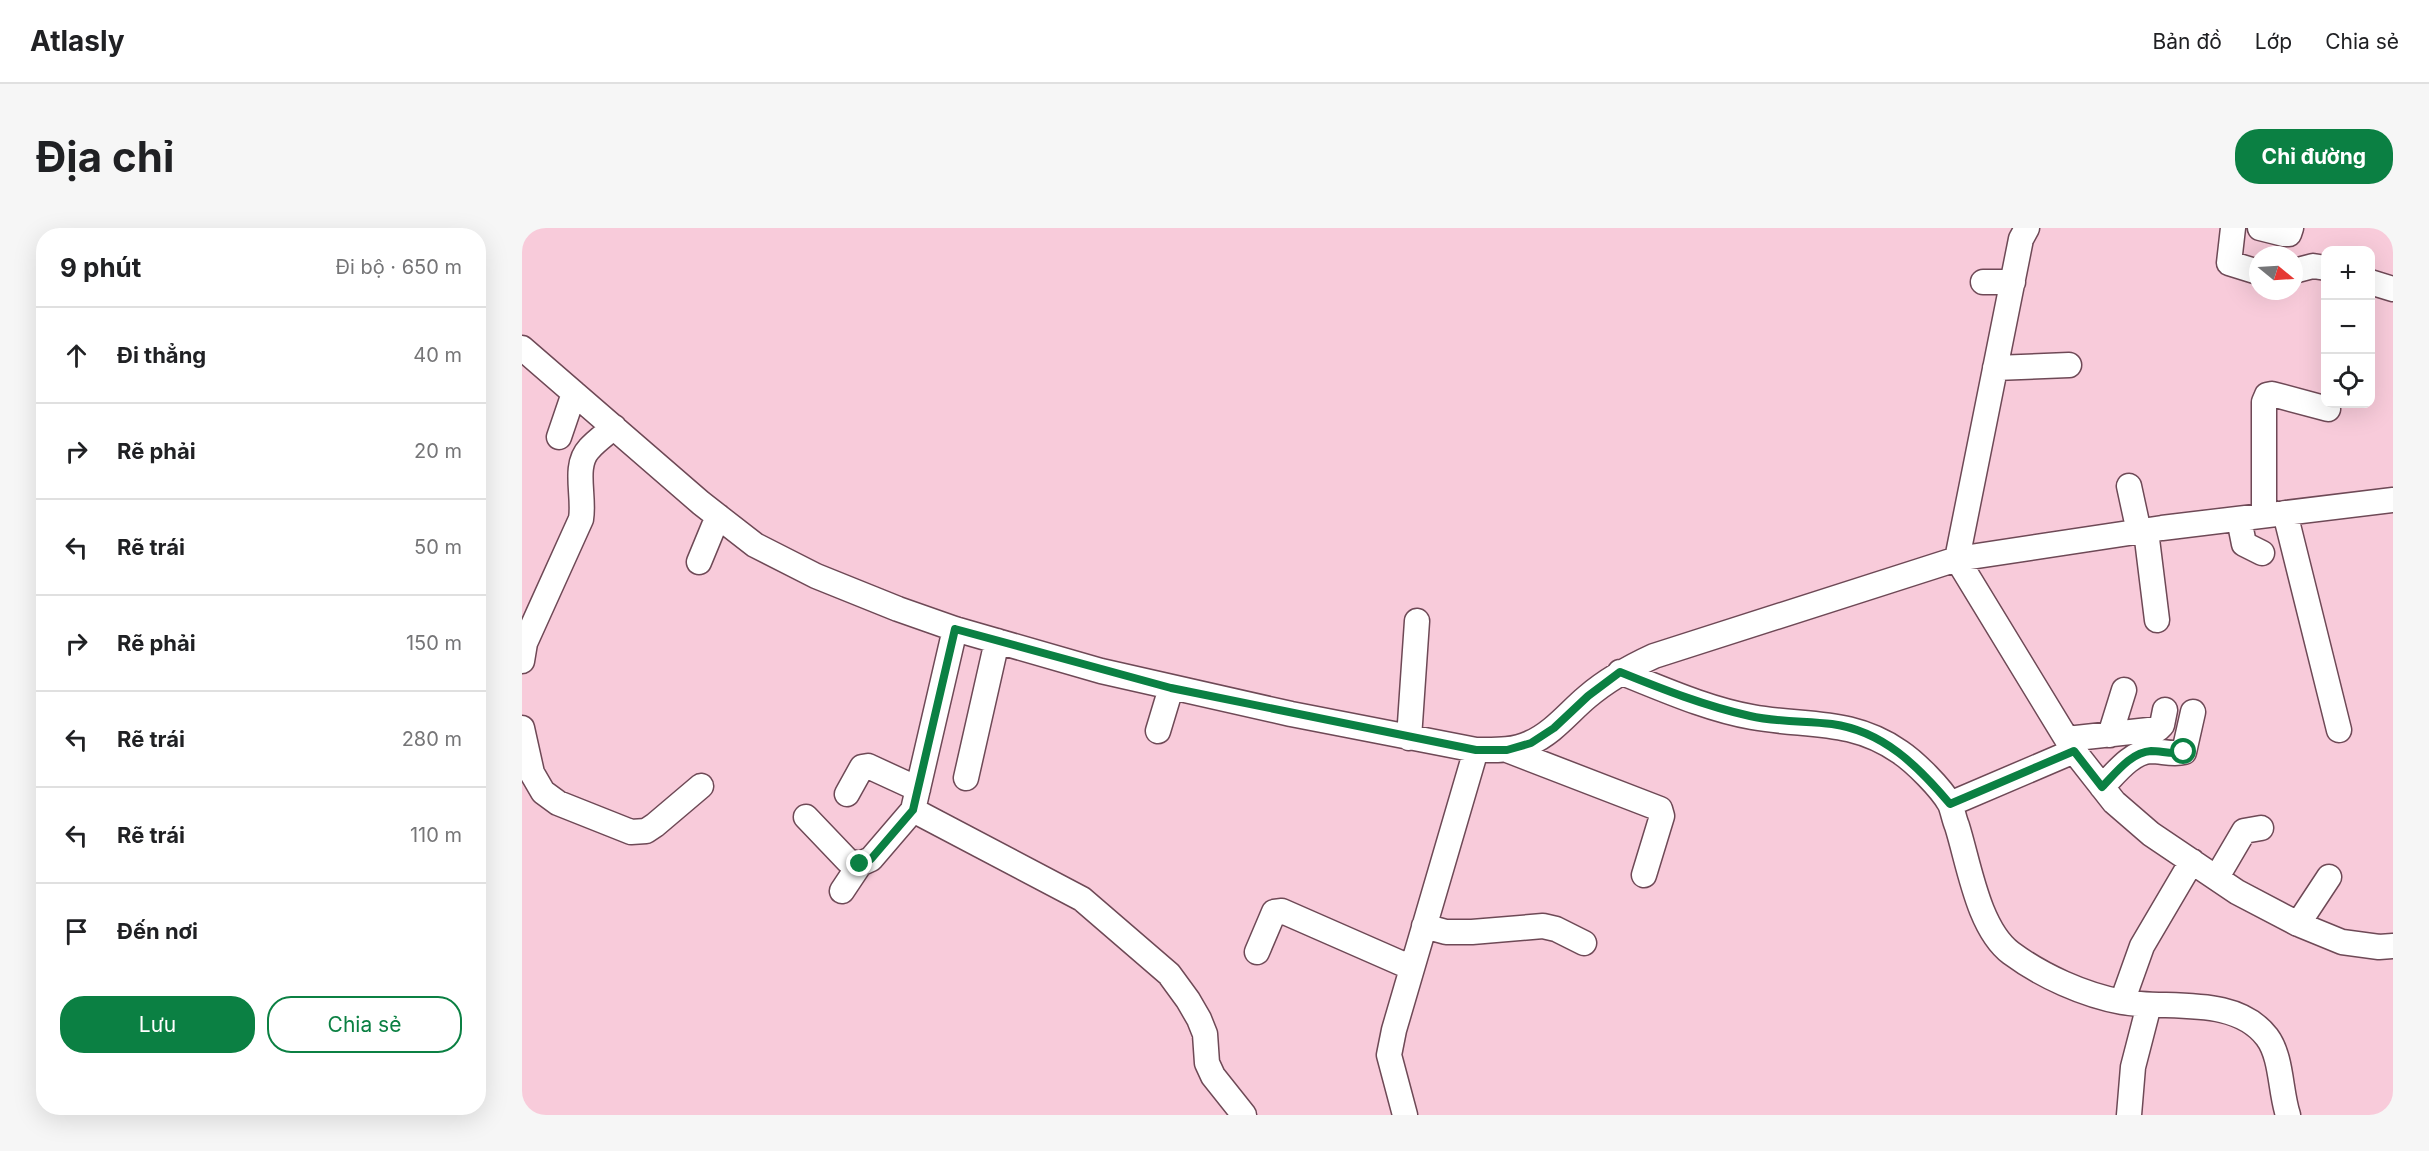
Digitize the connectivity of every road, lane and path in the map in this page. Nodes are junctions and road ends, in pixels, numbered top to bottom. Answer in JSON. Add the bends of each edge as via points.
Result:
{"nodes":[{"id":1,"x":2027,"y":228,"type":"edge"},
{"id":2,"x":2233,"y":228,"type":"edge"},
{"id":3,"x":2260,"y":228,"type":"edge"},
{"id":4,"x":2291,"y":228,"type":"edge"},
{"id":5,"x":2321,"y":267,"type":"edge"},
{"id":6,"x":2249,"y":269,"type":"edge"},
{"id":7,"x":2303,"y":269,"type":"edge"},
{"id":8,"x":1983,"y":282,"type":"dead end"},
{"id":9,"x":2013,"y":282,"type":"junction"},
{"id":10,"x":2375,"y":284,"type":"edge"},
{"id":11,"x":2393,"y":289,"type":"edge"},
{"id":12,"x":522,"y":348,"type":"edge"},
{"id":13,"x":2069,"y":366,"type":"dead end"},
{"id":14,"x":1995,"y":368,"type":"junction"},
{"id":15,"x":574,"y":393,"type":"junction"},
{"id":16,"x":2328,"y":409,"type":"dead end"},
{"id":17,"x":614,"y":427,"type":"junction"},
{"id":18,"x":559,"y":437,"type":"dead end"},
{"id":19,"x":2129,"y":486,"type":"dead end"},
{"id":20,"x":2393,"y":500,"type":"edge"},
{"id":21,"x":2275,"y":514,"type":"junction"},
{"id":22,"x":718,"y":516,"type":"junction"},
{"id":23,"x":2239,"y":519,"type":"junction"},
{"id":24,"x":2142,"y":531,"type":"junction"},
{"id":25,"x":2262,"y":553,"type":"dead end"},
{"id":26,"x":1957,"y":559,"type":"junction"},
{"id":27,"x":699,"y":562,"type":"dead end"},
{"id":28,"x":2157,"y":620,"type":"dead end"},
{"id":29,"x":1417,"y":621,"type":"dead end"},
{"id":30,"x":955,"y":629,"type":"junction"},
{"id":31,"x":997,"y":642,"type":"junction"},
{"id":32,"x":522,"y":661,"type":"edge"},
{"id":33,"x":1620,"y":672,"type":"junction"},
{"id":34,"x":1171,"y":688,"type":"junction"},
{"id":35,"x":2124,"y":690,"type":"dead end"},
{"id":36,"x":2165,"y":710,"type":"dead end"},
{"id":37,"x":2193,"y":712,"type":"dead end"},
{"id":38,"x":522,"y":728,"type":"edge"},
{"id":39,"x":2339,"y":730,"type":"dead end"},
{"id":40,"x":1158,"y":731,"type":"dead end"},
{"id":41,"x":2110,"y":735,"type":"junction"},
{"id":42,"x":1409,"y":738,"type":"junction"},
{"id":43,"x":2071,"y":745,"type":"junction"},
{"id":44,"x":1476,"y":750,"type":"junction"},
{"id":45,"x":1507,"y":750,"type":"junction"},
{"id":46,"x":966,"y":778,"type":"dead end"},
{"id":47,"x":701,"y":786,"type":"dead end"},
{"id":48,"x":2102,"y":787,"type":"junction"},
{"id":49,"x":848,"y":794,"type":"dead end"},
{"id":50,"x":916,"y":799,"type":"junction"},
{"id":51,"x":1950,"y":804,"type":"junction"},
{"id":52,"x":806,"y":817,"type":"dead end"},
{"id":53,"x":2261,"y":828,"type":"dead end"},
{"id":54,"x":2192,"y":861,"type":"junction"},
{"id":55,"x":860,"y":864,"type":"junction"},
{"id":56,"x":1644,"y":875,"type":"dead end"},
{"id":57,"x":2217,"y":877,"type":"junction"},
{"id":58,"x":2330,"y":877,"type":"dead end"},
{"id":59,"x":842,"y":891,"type":"dead end"},
{"id":60,"x":2298,"y":924,"type":"junction"},
{"id":61,"x":1424,"y":926,"type":"junction"},
{"id":62,"x":1584,"y":943,"type":"dead end"},
{"id":63,"x":2393,"y":946,"type":"edge"},
{"id":64,"x":1257,"y":952,"type":"dead end"},
{"id":65,"x":1412,"y":968,"type":"junction"},
{"id":66,"x":2122,"y":1002,"type":"junction"},
{"id":67,"x":2149,"y":1005,"type":"junction"},
{"id":68,"x":1244,"y":1115,"type":"edge"},
{"id":69,"x":1405,"y":1115,"type":"edge"},
{"id":70,"x":2129,"y":1115,"type":"edge"},
{"id":71,"x":2288,"y":1115,"type":"edge"}],
"edges":[{"from":1,"to":9,"type":"street","via":[[2021,239]]},
{"from":2,"to":6,"type":"street","via":[[2229,263]]},
{"from":3,"to":4,"type":"street","via":[[2289,234]]},
{"from":5,"to":7,"type":"street"},
{"from":8,"to":9,"type":"street"},
{"from":9,"to":14,"type":"street"},
{"from":10,"to":11,"type":"street"},
{"from":12,"to":15,"type":"street"},
{"from":13,"to":14,"type":"street"},
{"from":14,"to":26,"type":"street"},
{"from":15,"to":17,"type":"street"},
{"from":15,"to":18,"type":"street"},
{"from":16,"to":21,"type":"street","via":[[2267,395],[2264,402]]},
{"from":17,"to":22,"type":"street"},
{"from":17,"to":32,"type":"street","via":[[583,457],[581,519],[525,643]]},
{"from":19,"to":24,"type":"street"},
{"from":20,"to":21,"type":"street"},
{"from":21,"to":23,"type":"street"},
{"from":21,"to":39,"type":"street"},
{"from":22,"to":27,"type":"street"},
{"from":22,"to":30,"type":"street","via":[[755,545],[816,576]]},
{"from":23,"to":24,"type":"street"},
{"from":23,"to":25,"type":"street","via":[[2244,544]]},
{"from":24,"to":26,"type":"street"},
{"from":24,"to":28,"type":"street"},
{"from":26,"to":33,"type":"street","via":[[1687,644]]},
{"from":26,"to":43,"type":"street"},
{"from":29,"to":42,"type":"street"},
{"from":30,"to":31,"type":"street"},
{"from":30,"to":50,"type":"street"},
{"from":31,"to":34,"type":"street"},
{"from":31,"to":46,"type":"street"},
{"from":33,"to":45,"type":"street","via":[[1554,728],[1531,743]]},
{"from":33,"to":51,"type":"street","via":[[1752,717],[1834,725],[1866,734],[1901,752]]},
{"from":34,"to":40,"type":"street"},
{"from":34,"to":42,"type":"street"},
{"from":35,"to":41,"type":"street"},
{"from":36,"to":41,"type":"street","via":[[2158,729]]},
{"from":37,"to":48,"type":"street","via":[[2184,752],[2150,751],[2136,755]]},
{"from":38,"to":47,"type":"street","via":[[532,773],[543,792],[558,803],[631,832],[646,831]]},
{"from":41,"to":43,"type":"street"},
{"from":42,"to":44,"type":"street"},
{"from":43,"to":48,"type":"street"},
{"from":43,"to":51,"type":"street"},
{"from":44,"to":45,"type":"street"},
{"from":44,"to":61,"type":"street"},
{"from":45,"to":56,"type":"street","via":[[1659,809],[1662,816]]},
{"from":48,"to":54,"type":"street","via":[[2144,827]]},
{"from":49,"to":50,"type":"street","via":[[862,767],[867,766]]},
{"from":50,"to":55,"type":"street","via":[[871,859]]},
{"from":50,"to":68,"type":"street","via":[[1082,899],[1169,975],[1199,1019],[1213,1076]]},
{"from":51,"to":66,"type":"street","via":[[1977,897],[1992,931],[2010,952],[2086,992]]},
{"from":52,"to":55,"type":"street","via":[[848,861]]},
{"from":53,"to":57,"type":"street","via":[[2244,831]]},
{"from":54,"to":57,"type":"street"},
{"from":54,"to":66,"type":"street","via":[[2142,946]]},
{"from":55,"to":59,"type":"street"},
{"from":57,"to":60,"type":"street"},
{"from":58,"to":60,"type":"street"},
{"from":60,"to":63,"type":"street","via":[[2342,942]]},
{"from":61,"to":62,"type":"street","via":[[1446,932],[1472,932],[1543,926]]},
{"from":61,"to":65,"type":"street"},
{"from":64,"to":65,"type":"street","via":[[1275,912],[1282,911]]},
{"from":65,"to":69,"type":"street","via":[[1389,1055]]},
{"from":66,"to":67,"type":"street"},
{"from":67,"to":70,"type":"street","via":[[2133,1067]]},
{"from":67,"to":71,"type":"street","via":[[2227,1011],[2255,1023],[2269,1039]]}]}
